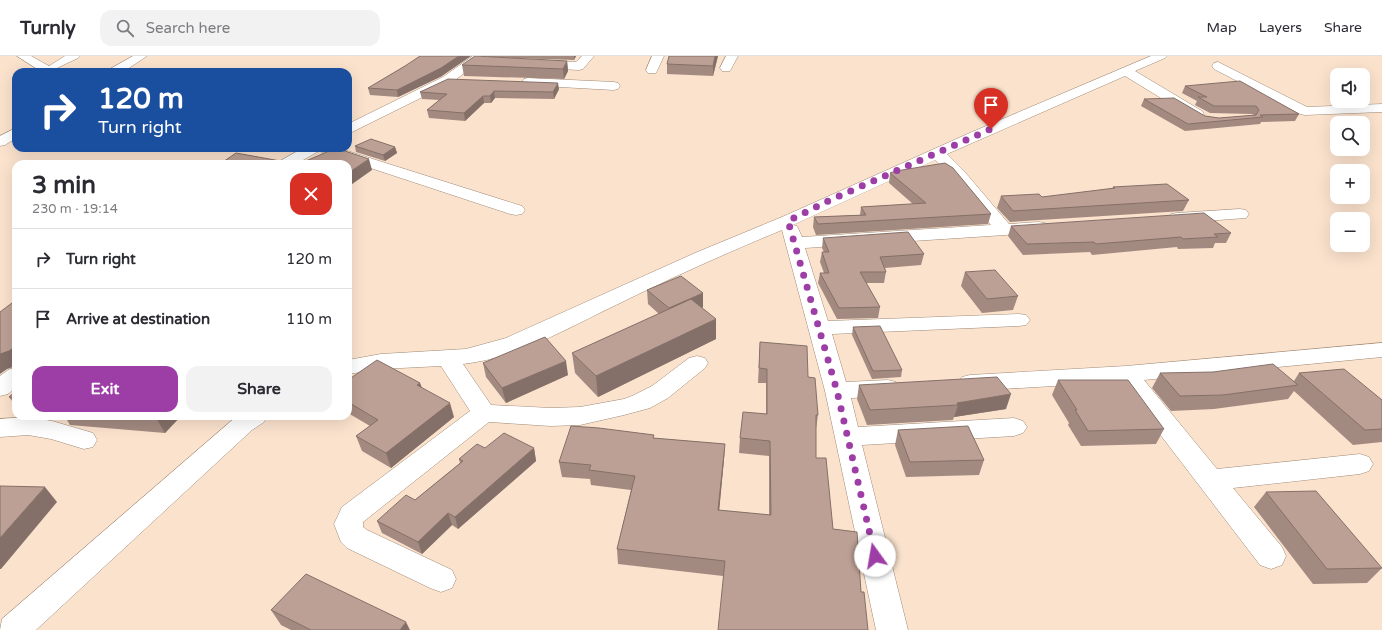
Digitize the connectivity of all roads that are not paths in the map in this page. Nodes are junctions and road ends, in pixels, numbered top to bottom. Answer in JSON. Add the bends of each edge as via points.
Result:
{"nodes":[{"id":1,"x":23,"y":56,"type":"edge"},
{"id":2,"x":74,"y":56,"type":"edge"},
{"id":3,"x":141,"y":56,"type":"edge"},
{"id":4,"x":588,"y":56,"type":"edge"},
{"id":5,"x":658,"y":56,"type":"edge"},
{"id":6,"x":732,"y":56,"type":"edge"},
{"id":7,"x":1161,"y":56,"type":"edge"},
{"id":8,"x":481,"y":60,"type":"edge"},
{"id":9,"x":529,"y":64,"type":"edge"},
{"id":10,"x":1218,"y":66,"type":"dead end"},
{"id":11,"x":51,"y":68,"type":"edge"},
{"id":12,"x":55,"y":68,"type":"edge"},
{"id":13,"x":121,"y":68,"type":"edge"},
{"id":14,"x":726,"y":68,"type":"dead end"},
{"id":15,"x":652,"y":70,"type":"dead end"},
{"id":16,"x":1126,"y":71,"type":"junction"},
{"id":17,"x":447,"y":80,"type":"junction"},
{"id":18,"x":467,"y":81,"type":"edge"},
{"id":19,"x":514,"y":82,"type":"edge"},
{"id":20,"x":614,"y":86,"type":"dead end"},
{"id":21,"x":1382,"y":108,"type":"edge"},
{"id":22,"x":1207,"y":119,"type":"edge"},
{"id":23,"x":352,"y":128,"type":"edge"},
{"id":24,"x":307,"y":152,"type":"edge"},
{"id":25,"x":335,"y":152,"type":"edge"},
{"id":26,"x":937,"y":153,"type":"junction"},
{"id":27,"x":292,"y":160,"type":"edge"},
{"id":28,"x":516,"y":210,"type":"dead end"},
{"id":29,"x":1240,"y":214,"type":"dead end"},
{"id":30,"x":1161,"y":219,"type":"edge"},
{"id":31,"x":1058,"y":226,"type":"edge"},
{"id":32,"x":1005,"y":230,"type":"junction"},
{"id":33,"x":792,"y":232,"type":"junction"},
{"id":34,"x":1019,"y":320,"type":"dead end"},
{"id":35,"x":819,"y":328,"type":"junction"},
{"id":36,"x":1382,"y":350,"type":"edge"},
{"id":37,"x":448,"y":359,"type":"junction"},
{"id":38,"x":697,"y":363,"type":"dead end"},
{"id":39,"x":352,"y":366,"type":"edge"},
{"id":40,"x":1126,"y":374,"type":"junction"},
{"id":41,"x":12,"y":378,"type":"edge"},
{"id":42,"x":946,"y":385,"type":"edge"},
{"id":43,"x":907,"y":387,"type":"edge"},
{"id":44,"x":0,"y":388,"type":"edge"},
{"id":45,"x":837,"y":391,"type":"junction"},
{"id":46,"x":484,"y":413,"type":"junction"},
{"id":47,"x":249,"y":420,"type":"edge"},
{"id":48,"x":1014,"y":427,"type":"dead end"},
{"id":49,"x":0,"y":428,"type":"edge"},
{"id":50,"x":848,"y":437,"type":"junction"},
{"id":51,"x":84,"y":440,"type":"dead end"},
{"id":52,"x":1360,"y":464,"type":"dead end"},
{"id":53,"x":1210,"y":480,"type":"junction"},
{"id":54,"x":1271,"y":556,"type":"dead end"},
{"id":55,"x":441,"y":579,"type":"dead end"},
{"id":56,"x":13,"y":630,"type":"edge"},
{"id":57,"x":892,"y":630,"type":"edge"}],
"edges":[{"from":1,"to":11,"type":"street"},
{"from":2,"to":12,"type":"street"},
{"from":3,"to":13,"type":"street"},
{"from":4,"to":9,"type":"street","via":[[577,66]]},
{"from":5,"to":15,"type":"street"},
{"from":6,"to":14,"type":"street"},
{"from":7,"to":16,"type":"street"},
{"from":8,"to":17,"type":"street"},
{"from":10,"to":21,"type":"street","via":[[1305,111]]},
{"from":16,"to":22,"type":"street"},
{"from":16,"to":26,"type":"street"},
{"from":17,"to":18,"type":"street"},
{"from":17,"to":23,"type":"street"},
{"from":19,"to":20,"type":"street"},
{"from":24,"to":27,"type":"street"},
{"from":25,"to":28,"type":"street"},
{"from":26,"to":32,"type":"street"},
{"from":26,"to":33,"type":"street","via":[[828,201]]},
{"from":29,"to":30,"type":"street"},
{"from":31,"to":32,"type":"street"},
{"from":32,"to":33,"type":"street"},
{"from":33,"to":35,"type":"street"},
{"from":33,"to":37,"type":"street","via":[[690,261],[528,337],[481,354]]},
{"from":34,"to":35,"type":"street"},
{"from":35,"to":45,"type":"street"},
{"from":36,"to":40,"type":"street"},
{"from":37,"to":39,"type":"street","via":[[388,360]]},
{"from":37,"to":46,"type":"street"},
{"from":38,"to":46,"type":"street","via":[[660,392],[624,407],[580,416]]},
{"from":40,"to":42,"type":"street"},
{"from":40,"to":53,"type":"street"},
{"from":41,"to":44,"type":"street"},
{"from":43,"to":45,"type":"street"},
{"from":45,"to":50,"type":"street"},
{"from":46,"to":55,"type":"street","via":[[379,493],[352,516],[348,524],[351,534],[357,539]]},
{"from":47,"to":56,"type":"street"},
{"from":48,"to":50,"type":"street"},
{"from":49,"to":51,"type":"street","via":[[28,426]]},
{"from":50,"to":57,"type":"street"},
{"from":52,"to":53,"type":"street"},
{"from":53,"to":54,"type":"street"}]}
